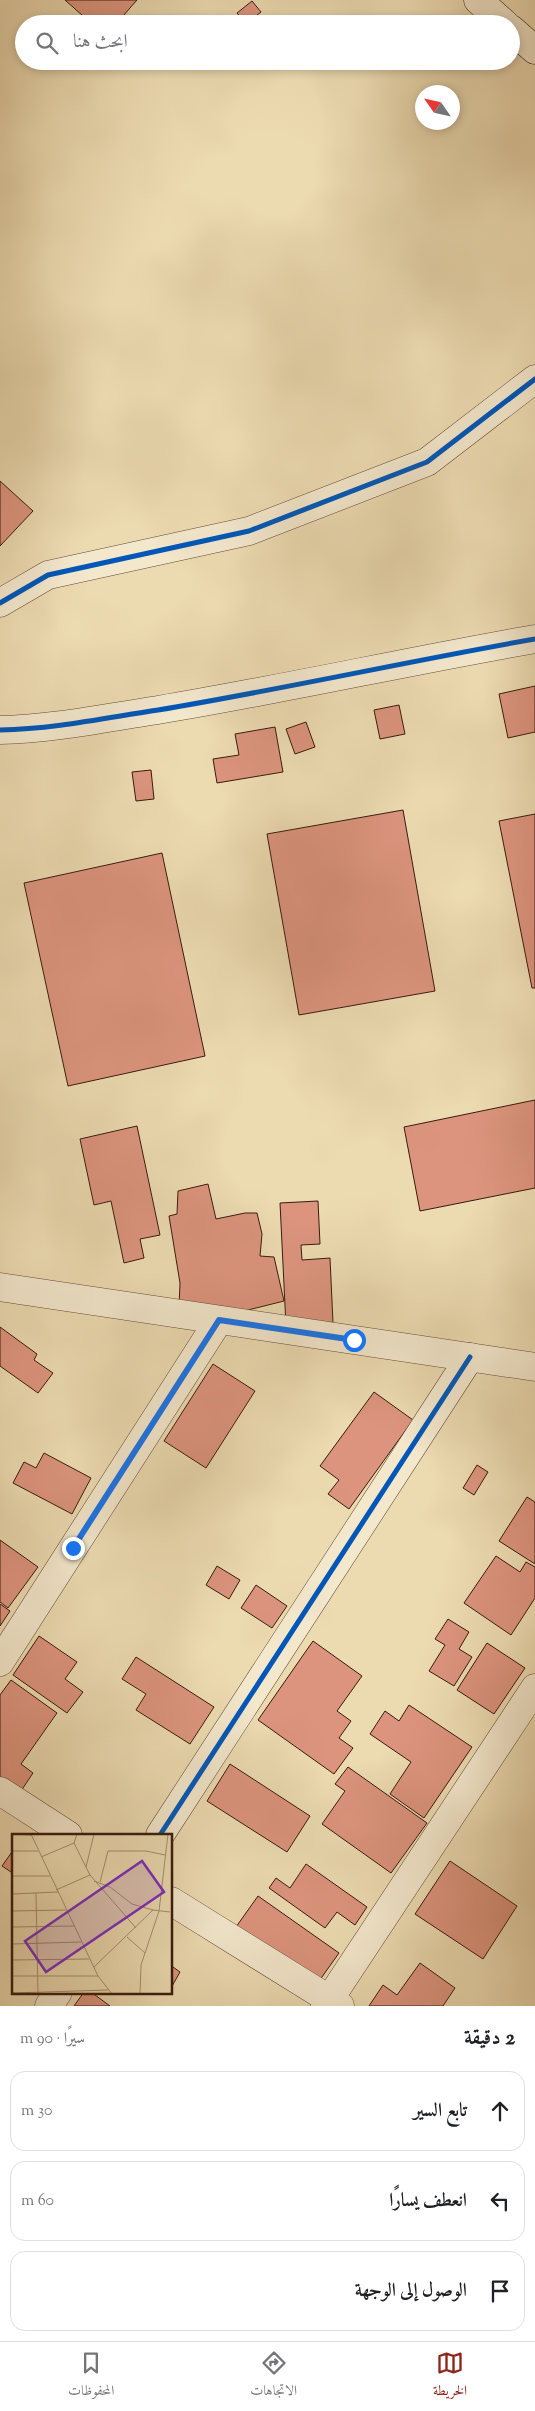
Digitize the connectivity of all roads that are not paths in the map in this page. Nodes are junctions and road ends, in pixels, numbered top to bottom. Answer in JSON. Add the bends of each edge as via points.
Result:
{"nodes":[{"id":1,"x":478,"y":0,"type":"edge"},
{"id":2,"x":495,"y":15,"type":"edge"},
{"id":3,"x":520,"y":37,"type":"edge"},
{"id":4,"x":535,"y":50,"type":"edge"},
{"id":5,"x":535,"y":379,"type":"edge"},
{"id":6,"x":0,"y":603,"type":"edge"},
{"id":7,"x":535,"y":639,"type":"edge"},
{"id":8,"x":0,"y":730,"type":"edge"},
{"id":9,"x":0,"y":1287,"type":"edge"},
{"id":10,"x":219,"y":1320,"type":"junction"},
{"id":11,"x":470,"y":1357,"type":"junction"},
{"id":12,"x":535,"y":1367,"type":"edge"},
{"id":13,"x":0,"y":1662,"type":"edge"},
{"id":14,"x":535,"y":1688,"type":"edge"},
{"id":15,"x":0,"y":1791,"type":"edge"},
{"id":16,"x":66,"y":1834,"type":"edge"},
{"id":17,"x":161,"y":1834,"type":"edge"},
{"id":18,"x":172,"y":1902,"type":"edge"},
{"id":19,"x":57,"y":1994,"type":"edge"},
{"id":20,"x":332,"y":2004,"type":"edge"},
{"id":21,"x":49,"y":2006,"type":"edge"}],
"edges":[{"from":1,"to":2,"type":"street"},
{"from":3,"to":4,"type":"street"},
{"from":5,"to":6,"type":"street","via":[[428,462],[249,531],[48,575]]},
{"from":7,"to":8,"type":"street","via":[[215,700],[36,729]]},
{"from":9,"to":10,"type":"street"},
{"from":10,"to":11,"type":"street"},
{"from":10,"to":13,"type":"street"},
{"from":11,"to":12,"type":"street"},
{"from":11,"to":17,"type":"street"},
{"from":14,"to":20,"type":"street"},
{"from":15,"to":16,"type":"street"},
{"from":18,"to":20,"type":"street"},
{"from":19,"to":21,"type":"street"}]}
